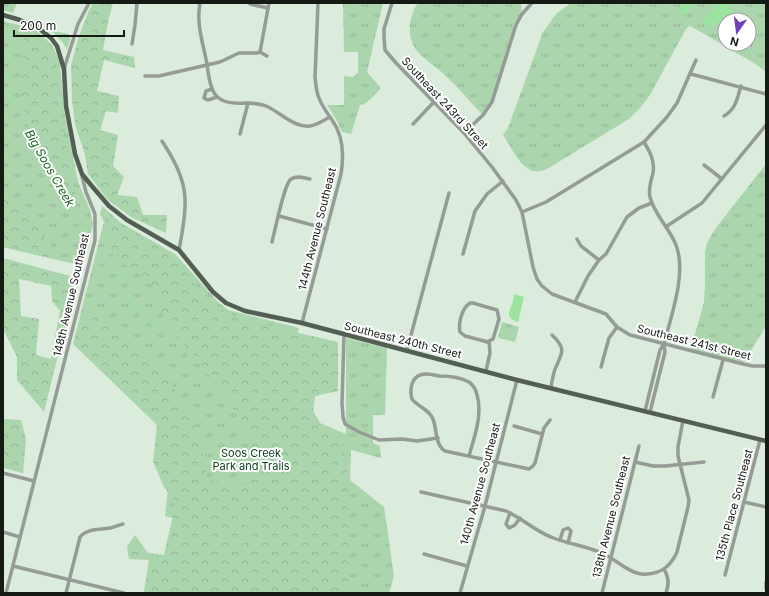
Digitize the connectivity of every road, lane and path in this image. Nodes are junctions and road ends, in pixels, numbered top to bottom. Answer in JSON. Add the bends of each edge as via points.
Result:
{"nodes":[{"id":1,"x":88,"y":3,"type":"edge"},
{"id":2,"x":137,"y":3,"type":"edge"},
{"id":3,"x":200,"y":3,"type":"edge"},
{"id":4,"x":269,"y":3,"type":"edge"},
{"id":5,"x":318,"y":3,"type":"edge"},
{"id":6,"x":392,"y":3,"type":"edge"},
{"id":7,"x":532,"y":3,"type":"edge"},
{"id":8,"x":250,"y":4,"type":"dead end"},
{"id":9,"x":268,"y":8,"type":"junction"},
{"id":10,"x":3,"y":15,"type":"edge"},
{"id":11,"x":132,"y":44,"type":"dead end"},
{"id":12,"x":260,"y":52,"type":"junction"},
{"id":13,"x":267,"y":56,"type":"dead end"},
{"id":14,"x":696,"y":60,"type":"dead end"},
{"id":15,"x":207,"y":65,"type":"junction"},
{"id":16,"x":64,"y":69,"type":"junction"},
{"id":17,"x":691,"y":74,"type":"junction"},
{"id":18,"x":145,"y":76,"type":"dead end"},
{"id":19,"x":740,"y":86,"type":"junction"},
{"id":20,"x":212,"y":88,"type":"junction"},
{"id":21,"x":766,"y":94,"type":"edge"},
{"id":22,"x":217,"y":97,"type":"junction"},
{"id":23,"x":434,"y":102,"type":"junction"},
{"id":24,"x":248,"y":103,"type":"junction"},
{"id":25,"x":724,"y":116,"type":"dead end"},
{"id":26,"x":330,"y":117,"type":"junction"},
{"id":27,"x":413,"y":124,"type":"dead end"},
{"id":28,"x":766,"y":125,"type":"edge"},
{"id":29,"x":464,"y":133,"type":"junction"},
{"id":30,"x":240,"y":134,"type":"dead end"},
{"id":31,"x":162,"y":141,"type":"dead end"},
{"id":32,"x":644,"y":142,"type":"junction"},
{"id":33,"x":704,"y":165,"type":"dead end"},
{"id":34,"x":82,"y":174,"type":"junction"},
{"id":35,"x":310,"y":179,"type":"dead end"},
{"id":36,"x":722,"y":179,"type":"junction"},
{"id":37,"x":502,"y":181,"type":"junction"},
{"id":38,"x":448,"y":193,"type":"dead end"},
{"id":39,"x":652,"y":203,"type":"junction"},
{"id":40,"x":522,"y":212,"type":"junction"},
{"id":41,"x":279,"y":216,"type":"junction"},
{"id":42,"x":667,"y":226,"type":"junction"},
{"id":43,"x":327,"y":229,"type":"junction"},
{"id":44,"x":577,"y":238,"type":"dead end"},
{"id":45,"x":272,"y":242,"type":"dead end"},
{"id":46,"x":179,"y":250,"type":"junction"},
{"id":47,"x":464,"y":254,"type":"dead end"},
{"id":48,"x":599,"y":260,"type":"junction"},
{"id":49,"x":575,"y":302,"type":"junction"},
{"id":50,"x":302,"y":323,"type":"junction"},
{"id":51,"x":617,"y":327,"type":"junction"},
{"id":52,"x":344,"y":334,"type":"junction"},
{"id":53,"x":552,"y":335,"type":"dead end"},
{"id":54,"x":489,"y":341,"type":"junction"},
{"id":55,"x":664,"y":344,"type":"junction"},
{"id":56,"x":407,"y":350,"type":"junction"},
{"id":57,"x":723,"y":360,"type":"junction"},
{"id":58,"x":766,"y":366,"type":"edge"},
{"id":59,"x":601,"y":367,"type":"dead end"},
{"id":60,"x":486,"y":371,"type":"junction"},
{"id":61,"x":517,"y":380,"type":"junction"},
{"id":62,"x":551,"y":387,"type":"junction"},
{"id":63,"x":713,"y":397,"type":"dead end"},
{"id":64,"x":647,"y":411,"type":"junction"},
{"id":65,"x":550,"y":420,"type":"dead end"},
{"id":66,"x":683,"y":420,"type":"junction"},
{"id":67,"x":514,"y":426,"type":"dead end"},
{"id":68,"x":542,"y":434,"type":"junction"},
{"id":69,"x":438,"y":438,"type":"junction"},
{"id":70,"x":760,"y":440,"type":"junction"},
{"id":71,"x":766,"y":441,"type":"edge"},
{"id":72,"x":639,"y":446,"type":"dead end"},
{"id":73,"x":469,"y":456,"type":"junction"},
{"id":74,"x":496,"y":461,"type":"junction"},
{"id":75,"x":635,"y":462,"type":"junction"},
{"id":76,"x":704,"y":462,"type":"dead end"},
{"id":77,"x":679,"y":465,"type":"junction"},
{"id":78,"x":3,"y":473,"type":"edge"},
{"id":79,"x":34,"y":481,"type":"junction"},
{"id":80,"x":421,"y":492,"type":"dead end"},
{"id":81,"x":744,"y":502,"type":"junction"},
{"id":82,"x":485,"y":506,"type":"junction"},
{"id":83,"x":766,"y":507,"type":"edge"},
{"id":84,"x":510,"y":513,"type":"junction"},
{"id":85,"x":520,"y":518,"type":"junction"},
{"id":86,"x":123,"y":524,"type":"dead end"},
{"id":87,"x":3,"y":532,"type":"edge"},
{"id":88,"x":20,"y":536,"type":"junction"},
{"id":89,"x":560,"y":540,"type":"junction"},
{"id":90,"x":568,"y":543,"type":"junction"},
{"id":91,"x":424,"y":554,"type":"dead end"},
{"id":92,"x":611,"y":558,"type":"junction"},
{"id":93,"x":13,"y":566,"type":"junction"},
{"id":94,"x":467,"y":566,"type":"junction"},
{"id":95,"x":664,"y":569,"type":"junction"},
{"id":96,"x":725,"y":575,"type":"dead end"},
{"id":97,"x":70,"y":580,"type":"junction"},
{"id":98,"x":766,"y":582,"type":"edge"},
{"id":99,"x":766,"y":589,"type":"edge"},
{"id":100,"x":5,"y":592,"type":"edge"},
{"id":101,"x":66,"y":593,"type":"edge"},
{"id":102,"x":124,"y":593,"type":"edge"},
{"id":103,"x":460,"y":593,"type":"edge"},
{"id":104,"x":602,"y":593,"type":"edge"},
{"id":105,"x":666,"y":593,"type":"edge"}],
"edges":[{"from":1,"to":16,"type":"street","name":"148th Avenue Southeast","via":[[78,24]]},
{"from":2,"to":11,"type":"street"},
{"from":3,"to":15,"type":"street","via":[[198,19]]},
{"from":4,"to":9,"type":"street"},
{"from":5,"to":26,"type":"street","name":"144th Avenue Southeast","via":[[315,77],[318,98]]},
{"from":6,"to":23,"type":"street","name":"Southeast 243rd Street","via":[[384,29],[384,45],[390,57]]},
{"from":7,"to":29,"type":"street","via":[[516,25],[492,102],[483,115]]},
{"from":8,"to":9,"type":"street"},
{"from":9,"to":12,"type":"street"},
{"from":10,"to":16,"type":"main road","via":[[28,23],[47,34],[56,46]]},
{"from":12,"to":13,"type":"street"},
{"from":12,"to":15,"type":"street","via":[[239,53]]},
{"from":14,"to":17,"type":"street"},
{"from":15,"to":18,"type":"street","via":[[159,76]]},
{"from":15,"to":20,"type":"street"},
{"from":16,"to":34,"type":"main road","name":"148th Avenue Southeast","via":[[66,106],[75,154]]},
{"from":17,"to":19,"type":"street"},
{"from":17,"to":32,"type":"street","via":[[677,104]]},
{"from":19,"to":21,"type":"street"},
{"from":19,"to":25,"type":"street","via":[[734,108]]},
{"from":20,"to":22,"type":"street"},
{"from":20,"to":22,"type":"street","via":[[206,91],[204,98],[208,100]]},
{"from":22,"to":24,"type":"street","via":[[227,102]]},
{"from":23,"to":27,"type":"street"},
{"from":23,"to":29,"type":"street","name":"Southeast 243rd Street"},
{"from":24,"to":26,"type":"street","via":[[267,106],[303,126],[316,124]]},
{"from":24,"to":30,"type":"street"},
{"from":26,"to":43,"type":"street","name":"144th Avenue Southeast","via":[[340,140],[343,162]]},
{"from":28,"to":36,"type":"street"},
{"from":29,"to":37,"type":"street","name":"Southeast 243rd Street"},
{"from":31,"to":46,"type":"street","via":[[174,160],[185,199]]},
{"from":32,"to":39,"type":"street","via":[[653,159],[649,190]]},
{"from":32,"to":40,"type":"street","via":[[546,202]]},
{"from":33,"to":36,"type":"street"},
{"from":34,"to":46,"type":"main road","name":"Southeast 240th Street","via":[[119,214],[136,227]]},
{"from":34,"to":79,"type":"street","name":"148th Avenue Southeast","via":[[95,214],[95,240]]},
{"from":35,"to":41,"type":"street","via":[[297,177],[289,181]]},
{"from":36,"to":42,"type":"street","via":[[702,203]]},
{"from":37,"to":40,"type":"street","name":"Southeast 243rd Street"},
{"from":37,"to":47,"type":"street","via":[[487,194],[475,211]]},
{"from":38,"to":56,"type":"street"},
{"from":39,"to":42,"type":"street"},
{"from":39,"to":48,"type":"street","via":[[627,217],[606,254]]},
{"from":40,"to":49,"type":"street","name":"Southeast 241st Street","via":[[537,279],[547,291]]},
{"from":41,"to":43,"type":"street"},
{"from":41,"to":45,"type":"street"},
{"from":42,"to":55,"type":"street","via":[[676,246],[680,266],[677,291]]},
{"from":43,"to":50,"type":"street","name":"144th Avenue Southeast"},
{"from":44,"to":48,"type":"street","via":[[581,246]]},
{"from":46,"to":50,"type":"main road","name":"Southeast 240th Street","via":[[213,292],[226,302],[245,311]]},
{"from":48,"to":49,"type":"street"},
{"from":49,"to":51,"type":"street","name":"Southeast 241st Street","via":[[606,314]]},
{"from":50,"to":52,"type":"main road","name":"Southeast 240th Street"},
{"from":51,"to":55,"type":"street","name":"Southeast 241st Street","via":[[630,335]]},
{"from":51,"to":59,"type":"street","via":[[609,338]]},
{"from":52,"to":56,"type":"main road","name":"Southeast 240th Street"},
{"from":52,"to":69,"type":"street","via":[[342,417],[345,424],[380,440],[417,441]]},
{"from":53,"to":62,"type":"street","via":[[560,344],[562,357],[555,370]]},
{"from":54,"to":54,"type":"street","via":[[495,336],[499,313],[495,309],[474,303],[468,305],[464,310],[460,332],[465,336]]},
{"from":54,"to":60,"type":"street","via":[[490,353]]},
{"from":55,"to":57,"type":"street","name":"Southeast 241st Street"},
{"from":55,"to":64,"type":"street","via":[[665,352]]},
{"from":56,"to":60,"type":"main road","name":"Southeast 240th Street"},
{"from":57,"to":58,"type":"street","name":"Southeast 241st Street"},
{"from":57,"to":63,"type":"street"},
{"from":60,"to":61,"type":"main road","name":"Southeast 240th Street"},
{"from":61,"to":62,"type":"main road","name":"Southeast 240th Street"},
{"from":61,"to":74,"type":"street","name":"140th Avenue Southeast"},
{"from":62,"to":64,"type":"main road","name":"Southeast 240th Street"},
{"from":64,"to":66,"type":"main road","name":"Southeast 240th Street"},
{"from":65,"to":68,"type":"street"},
{"from":66,"to":70,"type":"main road","name":"Southeast 240th Street"},
{"from":66,"to":77,"type":"street","via":[[678,448]]},
{"from":67,"to":68,"type":"street"},
{"from":68,"to":74,"type":"street","via":[[535,463],[531,468]]},
{"from":69,"to":73,"type":"street","via":[[439,445],[445,451]]},
{"from":69,"to":73,"type":"street","via":[[430,414],[412,399],[410,387],[414,379],[420,375],[447,376],[464,380],[472,386],[477,396],[479,411]]},
{"from":70,"to":71,"type":"main road","name":"Southeast 240th Street"},
{"from":70,"to":81,"type":"street","name":"135th Place Southeast"},
{"from":72,"to":75,"type":"street","name":"138th Avenue Southeast"},
{"from":73,"to":74,"type":"street"},
{"from":74,"to":82,"type":"street","name":"140th Avenue Southeast"},
{"from":75,"to":77,"type":"street","via":[[653,466]]},
{"from":75,"to":92,"type":"street","name":"138th Avenue Southeast"},
{"from":76,"to":77,"type":"street"},
{"from":77,"to":95,"type":"street","via":[[688,507],[677,552]]},
{"from":78,"to":79,"type":"street"},
{"from":79,"to":88,"type":"street","name":"148th Avenue Southeast"},
{"from":80,"to":82,"type":"street"},
{"from":81,"to":83,"type":"street"},
{"from":81,"to":96,"type":"street","name":"135th Place Southeast"},
{"from":82,"to":84,"type":"street"},
{"from":82,"to":94,"type":"street","name":"140th Avenue Southeast"},
{"from":84,"to":85,"type":"street"},
{"from":84,"to":85,"type":"street","via":[[506,524],[509,528]]},
{"from":85,"to":89,"type":"street","via":[[544,534]]},
{"from":86,"to":97,"type":"street","via":[[82,534]]},
{"from":87,"to":88,"type":"street"},
{"from":88,"to":93,"type":"street","name":"148th Avenue Southeast"},
{"from":89,"to":90,"type":"street"},
{"from":89,"to":90,"type":"street","via":[[562,532],[568,528],[571,531]]},
{"from":90,"to":92,"type":"street","via":[[590,548]]},
{"from":91,"to":94,"type":"street"},
{"from":92,"to":95,"type":"street","via":[[638,573],[646,574]]},
{"from":92,"to":104,"type":"street","name":"138th Avenue Southeast"},
{"from":93,"to":97,"type":"street"},
{"from":93,"to":100,"type":"street","name":"148th Avenue Southeast"},
{"from":94,"to":103,"type":"street","name":"140th Avenue Southeast"},
{"from":95,"to":105,"type":"street","via":[[669,582]]},
{"from":97,"to":101,"type":"street"},
{"from":97,"to":102,"type":"street"},
{"from":98,"to":99,"type":"street"}]}
